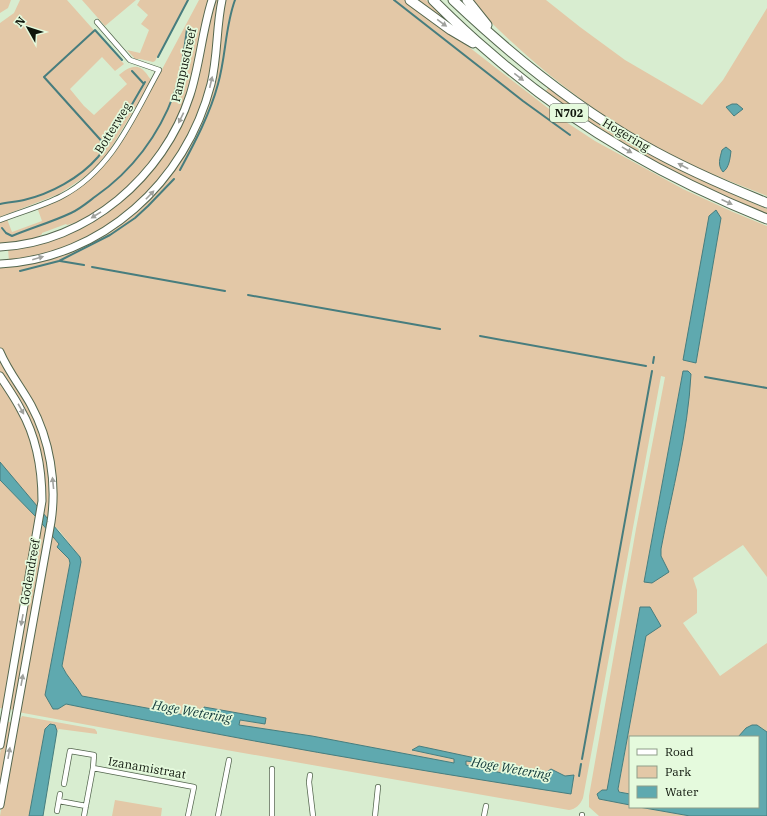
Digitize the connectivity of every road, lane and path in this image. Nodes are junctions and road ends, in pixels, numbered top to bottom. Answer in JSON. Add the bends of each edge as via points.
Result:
{"nodes":[{"id":1,"x":212,"y":0,"type":"edge"},
{"id":2,"x":222,"y":0,"type":"edge"},
{"id":3,"x":410,"y":0,"type":"edge"},
{"id":4,"x":434,"y":0,"type":"edge"},
{"id":5,"x":453,"y":0,"type":"edge"},
{"id":6,"x":467,"y":0,"type":"edge"},
{"id":7,"x":96,"y":22,"type":"dead end"},
{"id":8,"x":502,"y":43,"type":"junction"},
{"id":9,"x":489,"y":53,"type":"junction"},
{"id":10,"x":767,"y":203,"type":"edge"},
{"id":11,"x":767,"y":218,"type":"edge"},
{"id":12,"x":0,"y":220,"type":"edge"},
{"id":13,"x":0,"y":247,"type":"edge"},
{"id":14,"x":0,"y":264,"type":"edge"},
{"id":15,"x":0,"y":352,"type":"edge"},
{"id":16,"x":0,"y":376,"type":"edge"},
{"id":17,"x":0,"y":745,"type":"edge"},
{"id":18,"x":229,"y":760,"type":"dead end"},
{"id":19,"x":93,"y":768,"type":"junction"},
{"id":20,"x":272,"y":769,"type":"dead end"},
{"id":21,"x":310,"y":775,"type":"dead end"},
{"id":22,"x":64,"y":784,"type":"dead end"},
{"id":23,"x":378,"y":788,"type":"dead end"},
{"id":24,"x":60,"y":794,"type":"dead end"},
{"id":25,"x":59,"y":801,"type":"junction"},
{"id":26,"x":0,"y":805,"type":"edge"},
{"id":27,"x":86,"y":806,"type":"junction"},
{"id":28,"x":486,"y":806,"type":"dead end"},
{"id":29,"x":57,"y":811,"type":"dead end"},
{"id":30,"x":84,"y":816,"type":"edge"},
{"id":31,"x":188,"y":816,"type":"edge"},
{"id":32,"x":218,"y":816,"type":"edge"},
{"id":33,"x":272,"y":816,"type":"edge"},
{"id":34,"x":313,"y":816,"type":"edge"},
{"id":35,"x":375,"y":816,"type":"edge"},
{"id":36,"x":484,"y":816,"type":"edge"}],
"edges":[{"from":1,"to":13,"type":"main road","name":"Pampusdreef","one_way":true,"via":[[203,30],[194,81],[184,112],[167,144],[145,174],[104,210],[75,227],[44,239]]},
{"from":14,"to":2,"type":"main road","one_way":true,"via":[[32,260],[84,242],[121,220],[157,187],[187,145],[201,114],[214,71]]},
{"from":3,"to":9,"type":"highway","number":"N702","one_way":true,"via":[[451,30]]},
{"from":4,"to":9,"type":"highway","name":"Hogering","number":"N702"},
{"from":5,"to":8,"type":"highway","name":"Hogering","number":"N702"},
{"from":6,"to":8,"type":"highway","number":"N702"},
{"from":7,"to":12,"type":"street","name":"Botterweg","via":[[130,60],[159,70],[114,151],[88,179],[62,196]]},
{"from":10,"to":8,"type":"highway","name":"Hogering","number":"N702","one_way":true,"via":[[689,169],[643,145],[564,94]]},
{"from":9,"to":11,"type":"highway","name":"Hogering","number":"N702","one_way":true,"via":[[563,110],[629,152],[706,192]]},
{"from":26,"to":15,"type":"main road","name":"Godendreef","one_way":true,"via":[[51,522],[53,490],[50,461],[43,434],[31,406]]},
{"from":16,"to":17,"type":"main road","name":"Godendreef","one_way":true,"via":[[27,422],[36,447],[42,486],[39,527]]},
{"from":18,"to":32,"type":"street"},
{"from":19,"to":22,"type":"street","via":[[94,755],[70,751]]},
{"from":19,"to":27,"type":"street","name":"Izanamistraat"},
{"from":19,"to":31,"type":"street","name":"Izanamistraat","via":[[194,786]]},
{"from":20,"to":33,"type":"street"},
{"from":21,"to":34,"type":"street"},
{"from":23,"to":35,"type":"street"},
{"from":24,"to":25,"type":"street"},
{"from":25,"to":27,"type":"street"},
{"from":25,"to":29,"type":"street"},
{"from":27,"to":30,"type":"street","name":"Izanamistraat"},
{"from":28,"to":36,"type":"street"}]}
